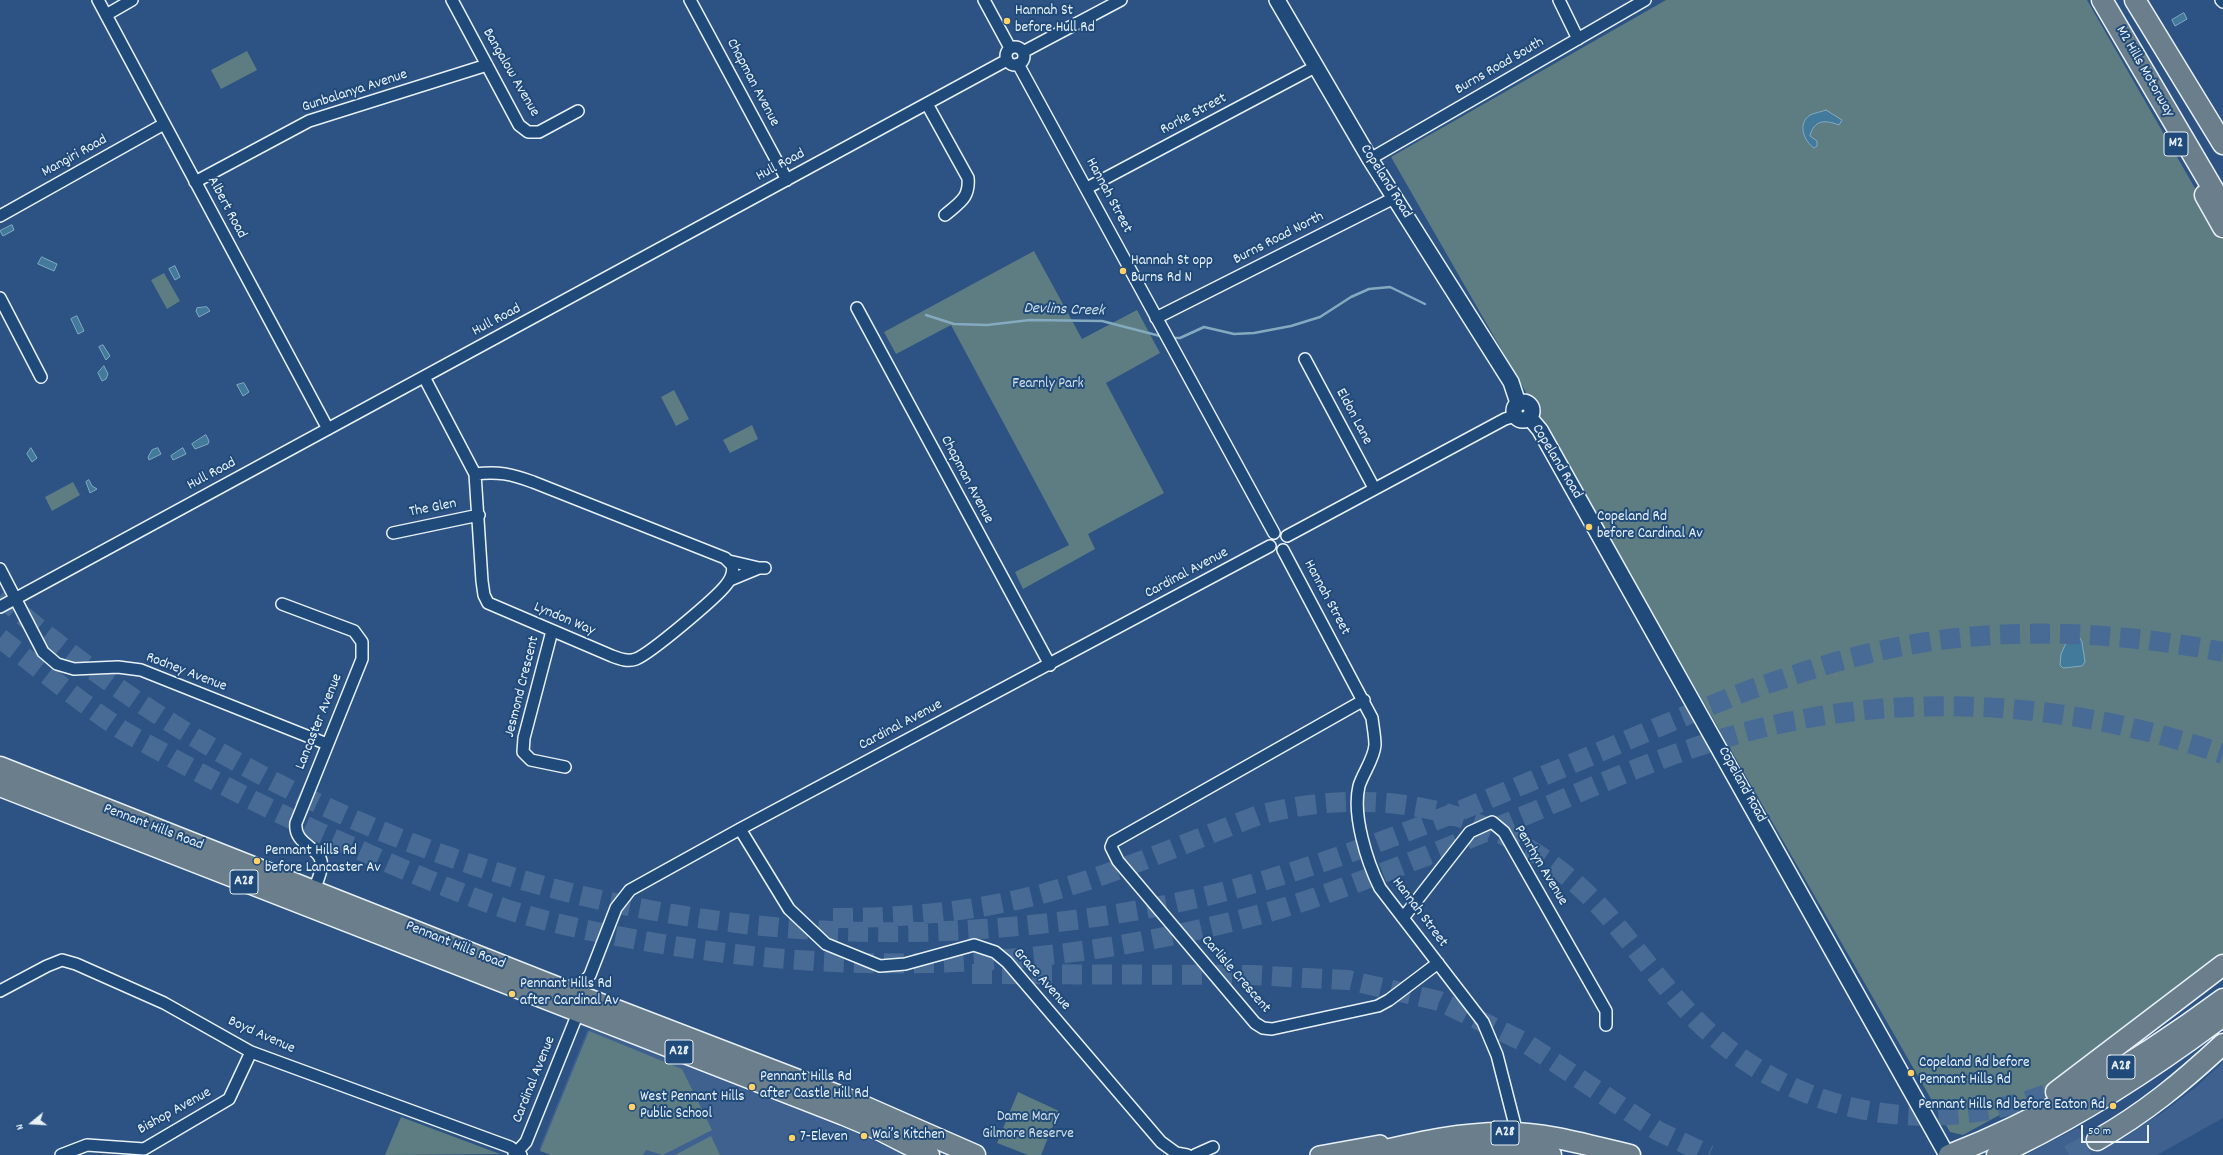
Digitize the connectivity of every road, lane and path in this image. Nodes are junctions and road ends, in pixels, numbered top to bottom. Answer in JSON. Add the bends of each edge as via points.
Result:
{"nodes":[{"id":1,"x":98,"y":0,"type":"edge"},
{"id":2,"x":132,"y":0,"type":"edge"},
{"id":3,"x":452,"y":0,"type":"edge"},
{"id":4,"x":690,"y":0,"type":"edge"},
{"id":5,"x":984,"y":0,"type":"edge"},
{"id":6,"x":1121,"y":0,"type":"edge"},
{"id":7,"x":1277,"y":0,"type":"edge"},
{"id":8,"x":1559,"y":0,"type":"edge"},
{"id":9,"x":1645,"y":0,"type":"edge"},
{"id":10,"x":2102,"y":0,"type":"edge"},
{"id":11,"x":2135,"y":0,"type":"edge"},
{"id":12,"x":106,"y":15,"type":"junction"},
{"id":13,"x":1578,"y":39,"type":"junction"},
{"id":14,"x":1010,"y":48,"type":"junction"},
{"id":15,"x":1023,"y":52,"type":"junction"},
{"id":16,"x":2135,"y":58,"type":"junction"},
{"id":17,"x":1013,"y":62,"type":"junction"},
{"id":18,"x":487,"y":65,"type":"junction"},
{"id":19,"x":1315,"y":67,"type":"junction"},
{"id":20,"x":2180,"y":74,"type":"junction"},
{"id":21,"x":927,"y":104,"type":"junction"},
{"id":22,"x":578,"y":111,"type":"dead end"},
{"id":23,"x":164,"y":124,"type":"junction"},
{"id":24,"x":2175,"y":124,"type":"junction"},
{"id":25,"x":2223,"y":134,"type":"edge"},
{"id":26,"x":2223,"y":144,"type":"edge"},
{"id":27,"x":2223,"y":158,"type":"edge"},
{"id":28,"x":1370,"y":159,"type":"junction"},
{"id":29,"x":787,"y":180,"type":"junction"},
{"id":30,"x":195,"y":182,"type":"junction"},
{"id":31,"x":2223,"y":183,"type":"edge"},
{"id":32,"x":1087,"y":188,"type":"junction"},
{"id":33,"x":1394,"y":198,"type":"junction"},
{"id":34,"x":2223,"y":206,"type":"edge"},
{"id":35,"x":945,"y":215,"type":"dead end"},
{"id":36,"x":0,"y":216,"type":"edge"},
{"id":37,"x":2223,"y":227,"type":"edge"},
{"id":38,"x":0,"y":298,"type":"edge"},
{"id":39,"x":857,"y":308,"type":"dead end"},
{"id":40,"x":1158,"y":323,"type":"junction"},
{"id":41,"x":1305,"y":360,"type":"dead end"},
{"id":42,"x":41,"y":377,"type":"dead end"},
{"id":43,"x":424,"y":377,"type":"junction"},
{"id":44,"x":1521,"y":412,"type":"junction"},
{"id":45,"x":328,"y":429,"type":"junction"},
{"id":46,"x":475,"y":474,"type":"junction"},
{"id":47,"x":1374,"y":488,"type":"junction"},
{"id":48,"x":478,"y":515,"type":"junction"},
{"id":49,"x":393,"y":533,"type":"dead end"},
{"id":50,"x":1274,"y":533,"type":"junction"},
{"id":51,"x":1287,"y":536,"type":"junction"},
{"id":52,"x":1270,"y":546,"type":"junction"},
{"id":53,"x":1283,"y":550,"type":"junction"},
{"id":54,"x":729,"y":561,"type":"junction"},
{"id":55,"x":0,"y":569,"type":"edge"},
{"id":56,"x":730,"y":580,"type":"junction"},
{"id":57,"x":16,"y":598,"type":"junction"},
{"id":58,"x":282,"y":604,"type":"dead end"},
{"id":59,"x":0,"y":607,"type":"edge"},
{"id":60,"x":552,"y":631,"type":"junction"},
{"id":61,"x":1050,"y":665,"type":"junction"},
{"id":62,"x":1364,"y":700,"type":"junction"},
{"id":63,"x":328,"y":744,"type":"junction"},
{"id":64,"x":0,"y":767,"type":"edge"},
{"id":65,"x":565,"y":767,"type":"dead end"},
{"id":66,"x":0,"y":786,"type":"edge"},
{"id":67,"x":740,"y":828,"type":"junction"},
{"id":68,"x":314,"y":890,"type":"junction"},
{"id":69,"x":1403,"y":918,"type":"junction"},
{"id":70,"x":1438,"y":963,"type":"junction"},
{"id":71,"x":2223,"y":965,"type":"edge"},
{"id":72,"x":590,"y":975,"type":"junction"},
{"id":73,"x":2223,"y":981,"type":"edge"},
{"id":74,"x":0,"y":991,"type":"edge"},
{"id":75,"x":2223,"y":999,"type":"edge"},
{"id":76,"x":581,"y":1004,"type":"junction"},
{"id":77,"x":2180,"y":1011,"type":"dead end"},
{"id":78,"x":2223,"y":1016,"type":"edge"},
{"id":79,"x":1606,"y":1025,"type":"dead end"},
{"id":80,"x":2223,"y":1044,"type":"edge"},
{"id":81,"x":251,"y":1052,"type":"junction"},
{"id":82,"x":1517,"y":1133,"type":"junction"},
{"id":83,"x":1458,"y":1135,"type":"junction"},
{"id":84,"x":2097,"y":1140,"type":"tunnel mouth"},
{"id":85,"x":1213,"y":1147,"type":"dead end"},
{"id":86,"x":1990,"y":1148,"type":"edge"},
{"id":87,"x":1493,"y":1152,"type":"edge"},
{"id":88,"x":518,"y":1154,"type":"edge"},
{"id":89,"x":972,"y":1154,"type":"edge"},
{"id":90,"x":61,"y":1155,"type":"edge"},
{"id":91,"x":929,"y":1155,"type":"edge"},
{"id":92,"x":1187,"y":1155,"type":"edge"},
{"id":93,"x":1195,"y":1155,"type":"edge"},
{"id":94,"x":1319,"y":1155,"type":"edge"},
{"id":95,"x":1364,"y":1155,"type":"edge"},
{"id":96,"x":1420,"y":1155,"type":"edge"},
{"id":97,"x":1551,"y":1155,"type":"edge"},
{"id":98,"x":1630,"y":1155,"type":"edge"},
{"id":99,"x":1948,"y":1155,"type":"edge"}],
"edges":[{"from":1,"to":12,"type":"street","name":"Albert Road"},
{"from":2,"to":12,"type":"street"},
{"from":3,"to":18,"type":"street","name":"Bangalow Avenue"},
{"from":4,"to":29,"type":"street","name":"Chapman Avenue"},
{"from":5,"to":14,"type":"street"},
{"from":6,"to":15,"type":"street"},
{"from":7,"to":19,"type":"main road","name":"Copeland Road"},
{"from":8,"to":13,"type":"street"},
{"from":9,"to":13,"type":"street","name":"Burns Road South"},
{"from":10,"to":16,"type":"highway","name":"M2 Hills Motorway","number":"M2"},
{"from":11,"to":20,"type":"highway","name":"M2 Hills Motorway"},
{"from":12,"to":23,"type":"street","name":"Albert Road"},
{"from":13,"to":28,"type":"street","name":"Burns Road South"},
{"from":14,"to":15,"type":"street","via":[[1019,48]]},
{"from":14,"to":17,"type":"street","via":[[1006,54]]},
{"from":15,"to":17,"type":"street","via":[[1023,59]]},
{"from":16,"to":24,"type":"highway","name":"M2 Hills Motorway","number":"M2"},
{"from":16,"to":37,"type":"highway","number":"M2","via":[[2156,106]]},
{"from":17,"to":21,"type":"street","name":"Hull Road"},
{"from":17,"to":32,"type":"street","name":"Hannah Street"},
{"from":18,"to":22,"type":"street","name":"Bangalow Avenue","via":[[519,125],[528,132],[539,132]]},
{"from":18,"to":30,"type":"street","name":"Gunbalanya Avenue","via":[[309,121]]},
{"from":19,"to":28,"type":"main road","name":"Copeland Road"},
{"from":19,"to":32,"type":"street","name":"Rorke Street"},
{"from":20,"to":25,"type":"highway"},
{"from":20,"to":26,"type":"highway","name":"M2 Hills Motorway"},
{"from":20,"to":27,"type":"highway"},
{"from":21,"to":29,"type":"street","name":"Hull Road"},
{"from":21,"to":35,"type":"street","via":[[968,178],[969,189]]},
{"from":23,"to":30,"type":"street","name":"Albert Road"},
{"from":23,"to":36,"type":"street","name":"Mangiri Road"},
{"from":24,"to":31,"type":"highway"},
{"from":24,"to":34,"type":"highway","name":"M2 Hills Motorway","number":"M2"},
{"from":28,"to":33,"type":"main road","name":"Copeland Road"},
{"from":29,"to":43,"type":"street","name":"Hull Road"},
{"from":30,"to":45,"type":"street","name":"Albert Road"},
{"from":32,"to":40,"type":"street","name":"Hannah Street"},
{"from":33,"to":40,"type":"street","name":"Burns Road North"},
{"from":33,"to":44,"type":"main road","name":"Copeland Road","via":[[1490,346],[1511,382]]},
{"from":38,"to":42,"type":"street"},
{"from":39,"to":61,"type":"street","name":"Chapman Avenue"},
{"from":40,"to":50,"type":"street","name":"Hannah Street"},
{"from":41,"to":47,"type":"street","name":"Eldon Lane"},
{"from":43,"to":45,"type":"street","name":"Hull Road"},
{"from":43,"to":46,"type":"street","name":"Lyndon Way"},
{"from":44,"to":47,"type":"street"},
{"from":44,"to":99,"type":"main road","name":"Copeland Road","via":[[1540,430]]},
{"from":45,"to":57,"type":"street","name":"Hull Road"},
{"from":46,"to":48,"type":"street","name":"Lyndon Way"},
{"from":46,"to":54,"type":"street","name":"Lyndon Way","via":[[512,474]]},
{"from":47,"to":51,"type":"street"},
{"from":48,"to":49,"type":"street","name":"The Glen"},
{"from":48,"to":60,"type":"street","name":"Lyndon Way","via":[[482,581],[488,603]]},
{"from":50,"to":51,"type":"street","via":[[1279,532]]},
{"from":50,"to":52,"type":"street","via":[[1270,538]]},
{"from":51,"to":53,"type":"street","via":[[1287,546]]},
{"from":52,"to":53,"type":"street","via":[[1276,551]]},
{"from":52,"to":61,"type":"street","name":"Cardinal Avenue"},
{"from":53,"to":62,"type":"street","name":"Hannah Street"},
{"from":54,"to":56,"type":"street","via":[[733,568]]},
{"from":54,"to":56,"type":"street","name":"Lyndon Way","via":[[762,568]]},
{"from":55,"to":57,"type":"street","name":"Rodney Avenue"},
{"from":56,"to":60,"type":"street","name":"Lyndon Way","via":[[721,591],[657,644],[633,660],[617,658]]},
{"from":57,"to":59,"type":"street","name":"Hull Road"},
{"from":57,"to":63,"type":"street","name":"Rodney Avenue","via":[[43,652],[57,664],[74,669],[118,667],[141,670]]},
{"from":58,"to":63,"type":"street","name":"Lancaster Avenue","via":[[354,631],[362,642],[362,659]]},
{"from":60,"to":65,"type":"street","name":"Jesmond Crescent","via":[[524,738],[523,752],[531,760]]},
{"from":61,"to":67,"type":"street","name":"Cardinal Avenue"},
{"from":62,"to":69,"type":"street","name":"Hannah Street","via":[[1372,718],[1375,747],[1359,786],[1358,810],[1376,880]]},
{"from":62,"to":70,"type":"street","name":"Carlisle Crescent","via":[[1107,847],[1255,1024],[1263,1028],[1272,1029],[1378,1006]]},
{"from":63,"to":68,"type":"street","name":"Lancaster Avenue","via":[[296,823],[299,838],[321,861]]},
{"from":64,"to":68,"type":"highway","name":"Pennant Hills Road","number":"A28"},
{"from":66,"to":76,"type":"highway","name":"Pennant Hills Road","number":"A28"},
{"from":67,"to":72,"type":"street","name":"Cardinal Avenue","via":[[630,890],[616,908]]},
{"from":67,"to":92,"type":"street","name":"Grace Avenue","via":[[788,909],[826,944],[880,966],[905,964],[974,944],[995,952],[1007,962],[1161,1142],[1176,1153]]},
{"from":68,"to":76,"type":"highway","name":"Pennant Hills Road","number":"A28"},
{"from":69,"to":70,"type":"street","name":"Hannah Street"},
{"from":69,"to":79,"type":"street","name":"Penrhyn Avenue","via":[[1470,832],[1492,822],[1504,832],[1606,1012]]},
{"from":70,"to":82,"type":"street","name":"Hannah Street","via":[[1483,1022],[1491,1037]]},
{"from":71,"to":86,"type":"highway"},
{"from":72,"to":76,"type":"street","name":"Cardinal Avenue"},
{"from":72,"to":76,"type":"street","name":"Cardinal Avenue","via":[[582,983]]},
{"from":73,"to":77,"type":"highway"},
{"from":74,"to":81,"type":"street","name":"Boyd Avenue","via":[[62,960],[164,1003]]},
{"from":75,"to":86,"type":"highway","number":"A28","via":[[2143,1053]]},
{"from":76,"to":88,"type":"street","name":"Cardinal Avenue","via":[[526,1142]]},
{"from":76,"to":89,"type":"highway","name":"Pennant Hills Road","number":"A28","via":[[852,1101]]},
{"from":76,"to":91,"type":"highway","name":"Pennant Hills Road","number":"A28","via":[[882,1131]]},
{"from":78,"to":86,"type":"highway","number":"A28","via":[[2109,1096],[2055,1126]]},
{"from":80,"to":84,"type":"highway","via":[[2178,1086],[2131,1121]]},
{"from":81,"to":88,"type":"street","name":"Boyd Avenue","via":[[510,1147]]},
{"from":81,"to":90,"type":"street","name":"Bishop Avenue","via":[[229,1098],[144,1149],[87,1145]]},
{"from":82,"to":83,"type":"highway","number":"A28"},
{"from":82,"to":98,"type":"highway","number":"A28"},
{"from":83,"to":94,"type":"main road","via":[[1434,1134]]},
{"from":83,"to":95,"type":"highway","number":"A28"},
{"from":85,"to":93,"type":"street"},
{"from":86,"to":99,"type":"highway","number":"A28"},
{"from":87,"to":96,"type":"highway","number":"A28","via":[[1465,1149]]},
{"from":87,"to":97,"type":"highway","number":"A28","via":[[1514,1150]]}]}
